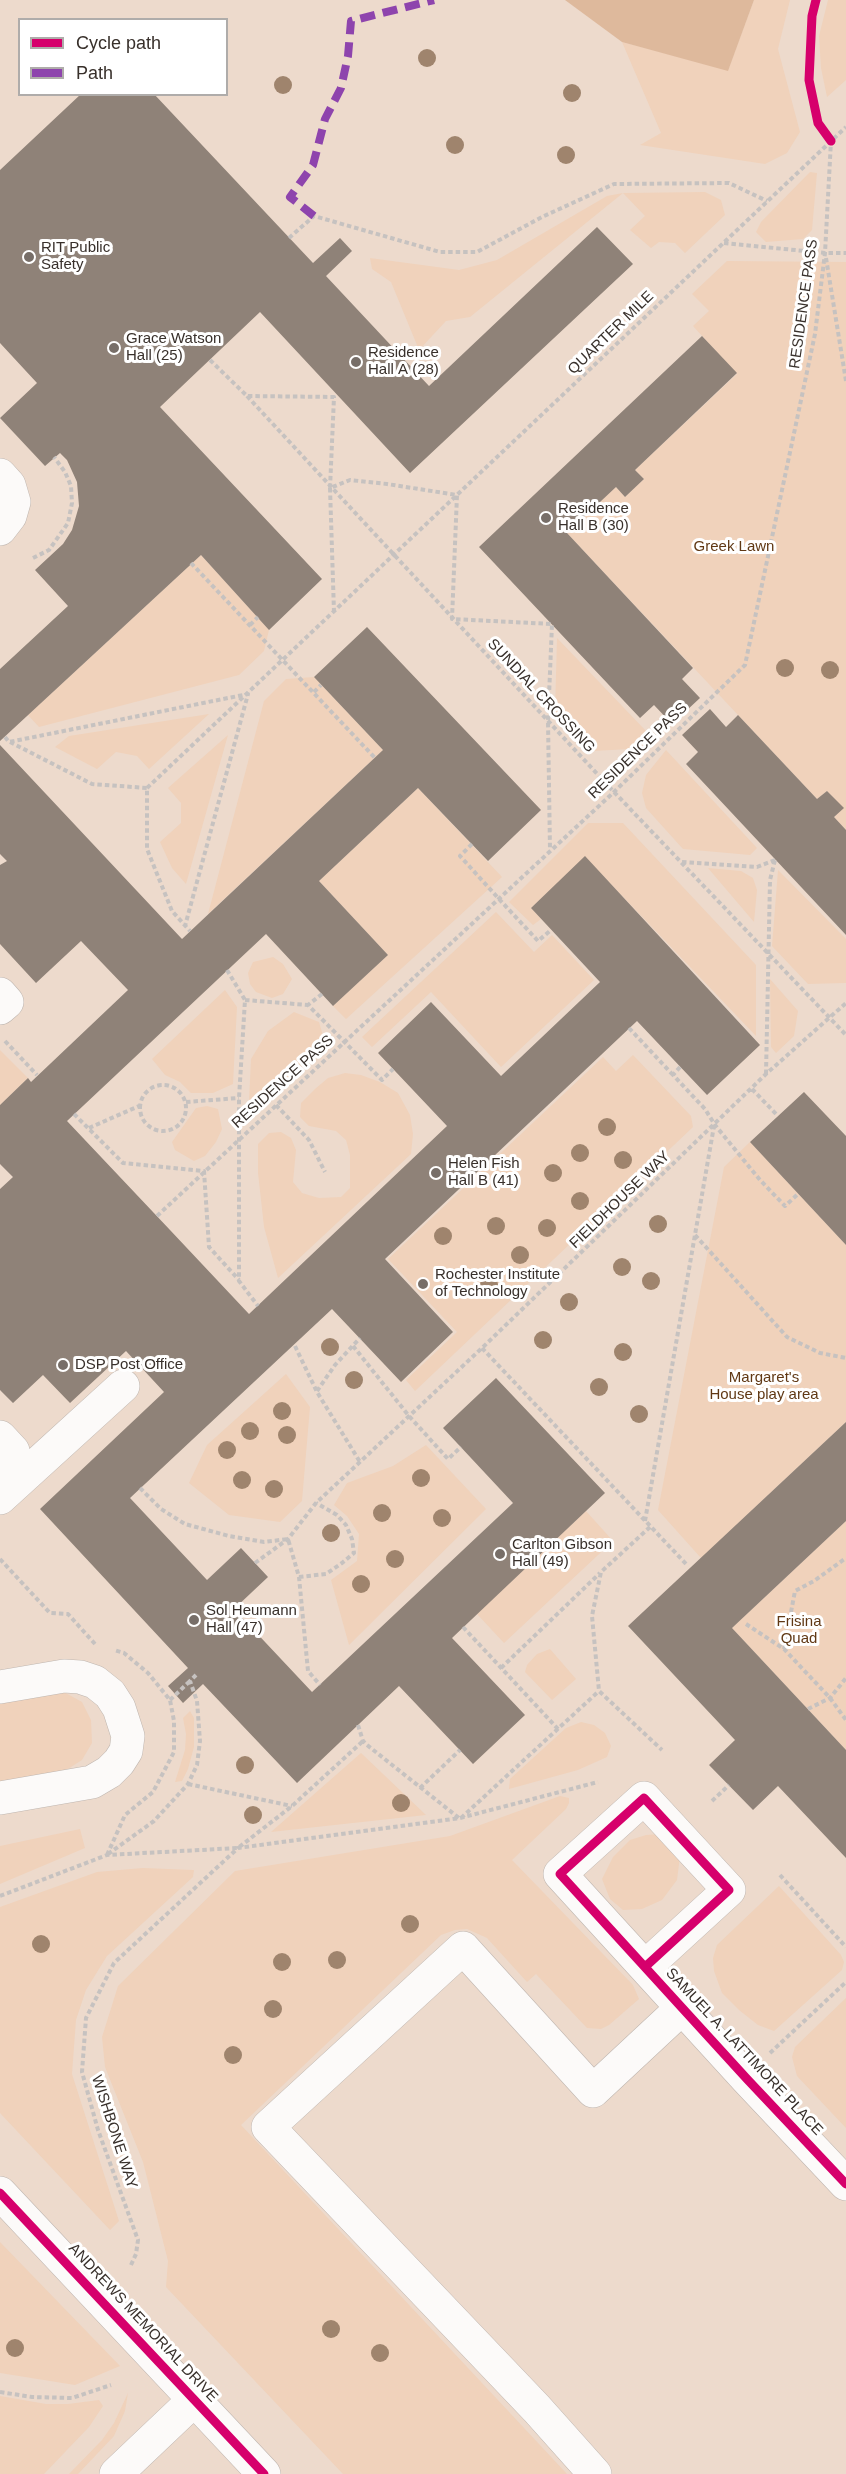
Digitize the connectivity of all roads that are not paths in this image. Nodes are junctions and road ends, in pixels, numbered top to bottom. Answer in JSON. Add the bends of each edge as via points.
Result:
{"nodes":[{"id":1,"x":0,"y":475,"type":"edge"},
{"id":2,"x":0,"y":529,"type":"edge"},
{"id":3,"x":0,"y":994,"type":"edge"},
{"id":4,"x":0,"y":1008,"type":"edge"},
{"id":5,"x":123,"y":1386,"type":"dead end"},
{"id":6,"x":0,"y":1437,"type":"edge"},
{"id":7,"x":0,"y":1462,"type":"edge"},
{"id":8,"x":0,"y":1498,"type":"edge"},
{"id":9,"x":0,"y":1688,"type":"edge"},
{"id":10,"x":0,"y":1798,"type":"edge"},
{"id":11,"x":645,"y":1967,"type":"junction"},
{"id":12,"x":682,"y":2008,"type":"junction"},
{"id":13,"x":846,"y":2184,"type":"edge"},
{"id":14,"x":0,"y":2193,"type":"edge"},
{"id":15,"x":194,"y":2400,"type":"junction"},
{"id":16,"x":116,"y":2474,"type":"edge"},
{"id":17,"x":264,"y":2474,"type":"edge"},
{"id":18,"x":595,"y":2474,"type":"edge"}],
"edges":[{"from":1,"to":2,"type":"street","via":[[9,485],[14,502]]},
{"from":3,"to":4,"type":"street","via":[[7,1002]]},
{"from":5,"to":8,"type":"street"},
{"from":6,"to":7,"type":"street","via":[[13,1451]]},
{"from":9,"to":10,"type":"street","via":[[63,1676],[95,1682],[119,1708],[128,1736],[126,1751],[119,1762],[92,1782]]},
{"from":11,"to":11,"type":"street","name":"SAMUEL A. LATTIMORE PLACE","via":[[729,1890],[644,1798],[560,1874]]},
{"from":11,"to":12,"type":"street","name":"SAMUEL A. LATTIMORE PLACE"},
{"from":12,"to":13,"type":"street","name":"SAMUEL A. LATTIMORE PLACE"},
{"from":12,"to":18,"type":"street","via":[[593,2091],[463,1948],[268,2127]]},
{"from":14,"to":15,"type":"street","name":"ANDREWS MEMORIAL DRIVE"},
{"from":15,"to":16,"type":"street"},
{"from":15,"to":17,"type":"street","name":"ANDREWS MEMORIAL DRIVE"}]}
